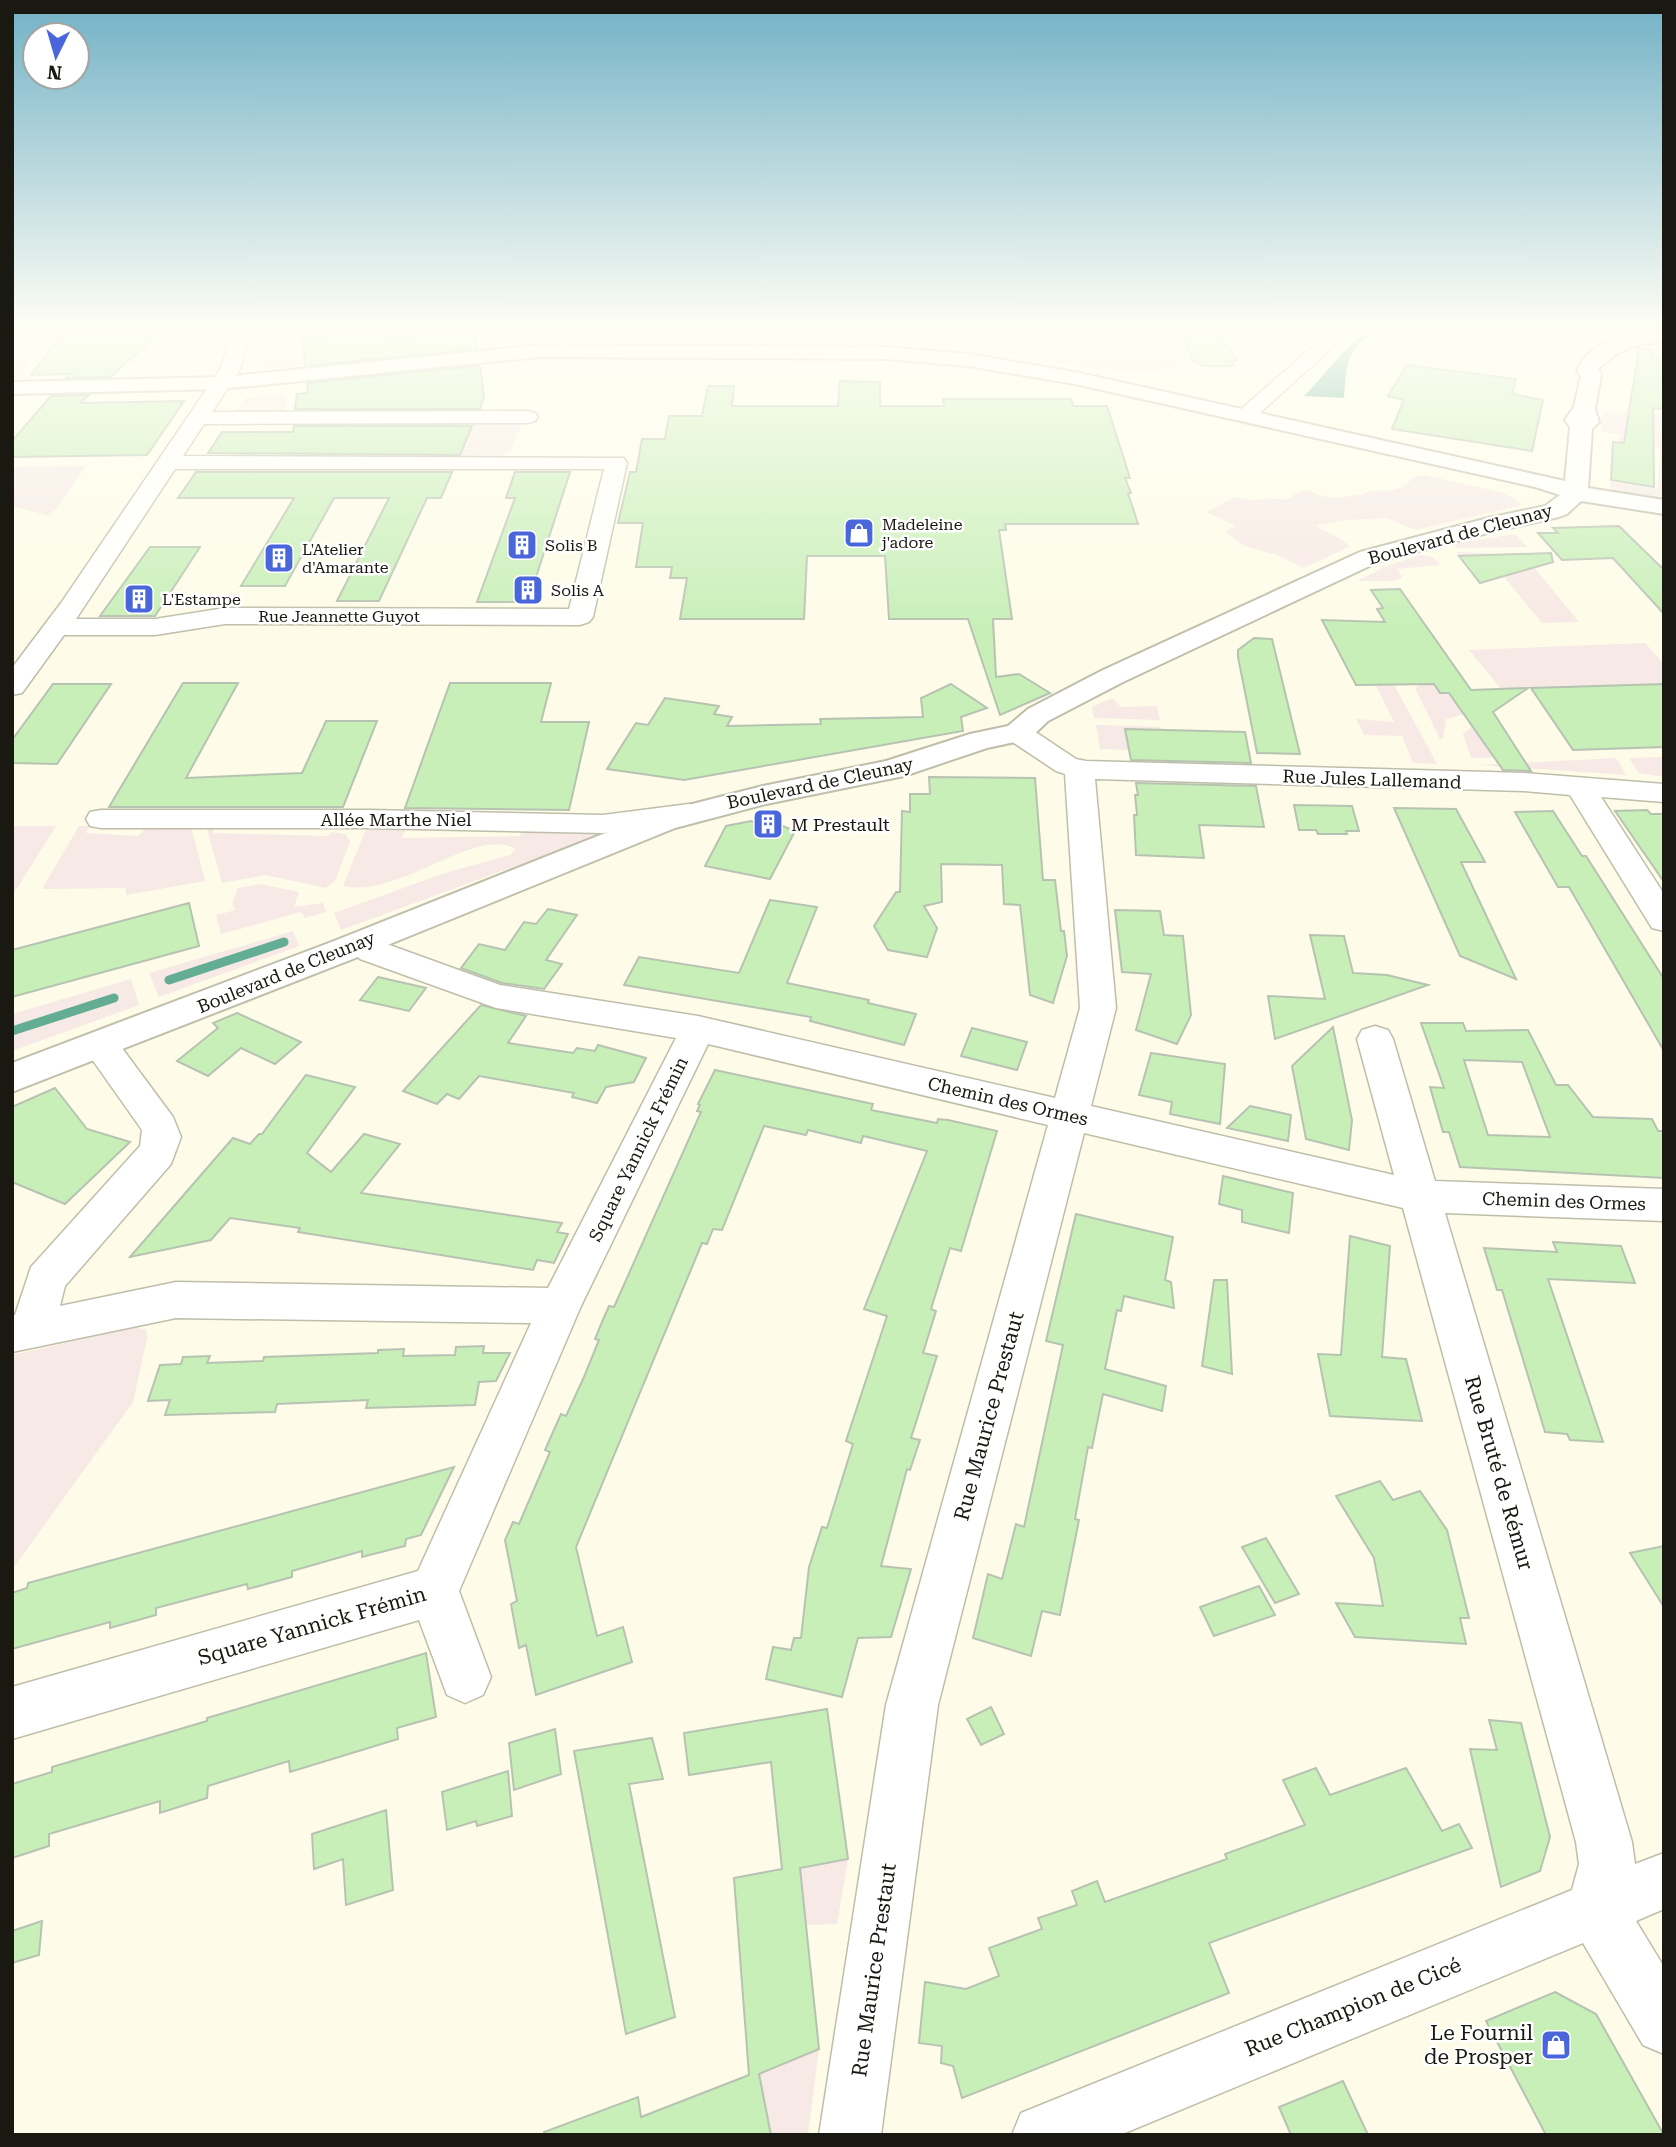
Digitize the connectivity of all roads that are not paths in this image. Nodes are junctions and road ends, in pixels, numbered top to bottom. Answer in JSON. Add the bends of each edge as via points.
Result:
{"nodes":[{"id":1,"x":188,"y":431,"type":"edge"},
{"id":2,"x":1269,"y":431,"type":"edge"},
{"id":3,"x":1319,"y":431,"type":"edge"},
{"id":4,"x":1581,"y":431,"type":"edge"},
{"id":5,"x":168,"y":462,"type":"junction"},
{"id":6,"x":1576,"y":493,"type":"junction"},
{"id":7,"x":1664,"y":506,"type":"edge"},
{"id":8,"x":57,"y":627,"type":"junction"},
{"id":9,"x":12,"y":687,"type":"edge"},
{"id":10,"x":1018,"y":733,"type":"junction"},
{"id":11,"x":1079,"y":769,"type":"junction"},
{"id":12,"x":1582,"y":786,"type":"junction"},
{"id":13,"x":1664,"y":793,"type":"edge"},
{"id":14,"x":690,"y":813,"type":"junction"},
{"id":15,"x":101,"y":819,"type":"dead end"},
{"id":16,"x":1664,"y":920,"type":"edge"},
{"id":17,"x":363,"y":943,"type":"junction"},
{"id":18,"x":698,"y":1030,"type":"junction"},
{"id":19,"x":1375,"y":1039,"type":"dead end"},
{"id":20,"x":100,"y":1045,"type":"junction"},
{"id":21,"x":12,"y":1079,"type":"edge"},
{"id":22,"x":1070,"y":1115,"type":"junction"},
{"id":23,"x":1420,"y":1196,"type":"junction"},
{"id":24,"x":1664,"y":1205,"type":"edge"},
{"id":25,"x":560,"y":1307,"type":"junction"},
{"id":26,"x":23,"y":1332,"type":"edge"},
{"id":27,"x":434,"y":1591,"type":"junction"},
{"id":28,"x":465,"y":1677,"type":"dead end"},
{"id":29,"x":12,"y":1713,"type":"edge"},
{"id":30,"x":1664,"y":1881,"type":"edge"},
{"id":31,"x":1596,"y":1909,"type":"junction"},
{"id":32,"x":1664,"y":2024,"type":"edge"},
{"id":33,"x":850,"y":2135,"type":"edge"},
{"id":34,"x":1043,"y":2135,"type":"edge"}],
"edges":[{"from":1,"to":5,"type":"street"},
{"from":2,"to":6,"type":"main road","via":[[1536,491]]},
{"from":3,"to":6,"type":"main road","via":[[1542,481]]},
{"from":4,"to":6,"type":"main road"},
{"from":5,"to":8,"type":"street"},
{"from":5,"to":8,"type":"street","name":"Rue Jeannette Guyot","via":[[616,463],[580,617],[225,616],[155,626]]},
{"from":6,"to":7,"type":"main road"},
{"from":6,"to":10,"type":"main road","name":"Boulevard de Cleunay","via":[[1551,512],[1358,561],[1113,676],[1038,715]]},
{"from":8,"to":9,"type":"street"},
{"from":10,"to":11,"type":"street"},
{"from":10,"to":14,"type":"main road","name":"Boulevard de Cleunay","via":[[981,740],[893,769]]},
{"from":11,"to":12,"type":"street","name":"Rue Jules Lallemand"},
{"from":11,"to":22,"type":"street","name":"Rue Maurice Prestaut","via":[[1098,1008]]},
{"from":12,"to":13,"type":"street","name":"Rue Jules Lallemand"},
{"from":12,"to":16,"type":"street"},
{"from":14,"to":15,"type":"street","name":"Allée Marthe Niel","via":[[603,824]]},
{"from":14,"to":17,"type":"main road","name":"Boulevard de Cleunay"},
{"from":17,"to":18,"type":"street","name":"Chemin des Ormes","via":[[372,951],[496,996]]},
{"from":17,"to":20,"type":"main road","name":"Boulevard de Cleunay"},
{"from":18,"to":22,"type":"street","name":"Chemin des Ormes"},
{"from":18,"to":25,"type":"street","name":"Square Yannick Frémin"},
{"from":19,"to":23,"type":"street","name":"Rue Bruté de Rémur"},
{"from":20,"to":21,"type":"main road","name":"Boulevard de Cleunay"},
{"from":20,"to":26,"type":"street","via":[[160,1127],[158,1153],[46,1279]]},
{"from":22,"to":23,"type":"street","name":"Chemin des Ormes"},
{"from":22,"to":33,"type":"street","name":"Rue Maurice Prestaut","via":[[912,1705]]},
{"from":23,"to":24,"type":"street","name":"Chemin des Ormes"},
{"from":23,"to":31,"type":"street","name":"Rue Bruté de Rémur","via":[[1604,1842],[1607,1864]]},
{"from":25,"to":26,"type":"street","via":[[176,1300]]},
{"from":25,"to":27,"type":"street","name":"Square Yannick Frémin"},
{"from":27,"to":28,"type":"street"},
{"from":27,"to":29,"type":"street","name":"Square Yannick Frémin"},
{"from":30,"to":31,"type":"street","name":"Rue Champion de Cicé"},
{"from":31,"to":32,"type":"street"},
{"from":31,"to":34,"type":"street","name":"Rue Champion de Cicé"}]}
